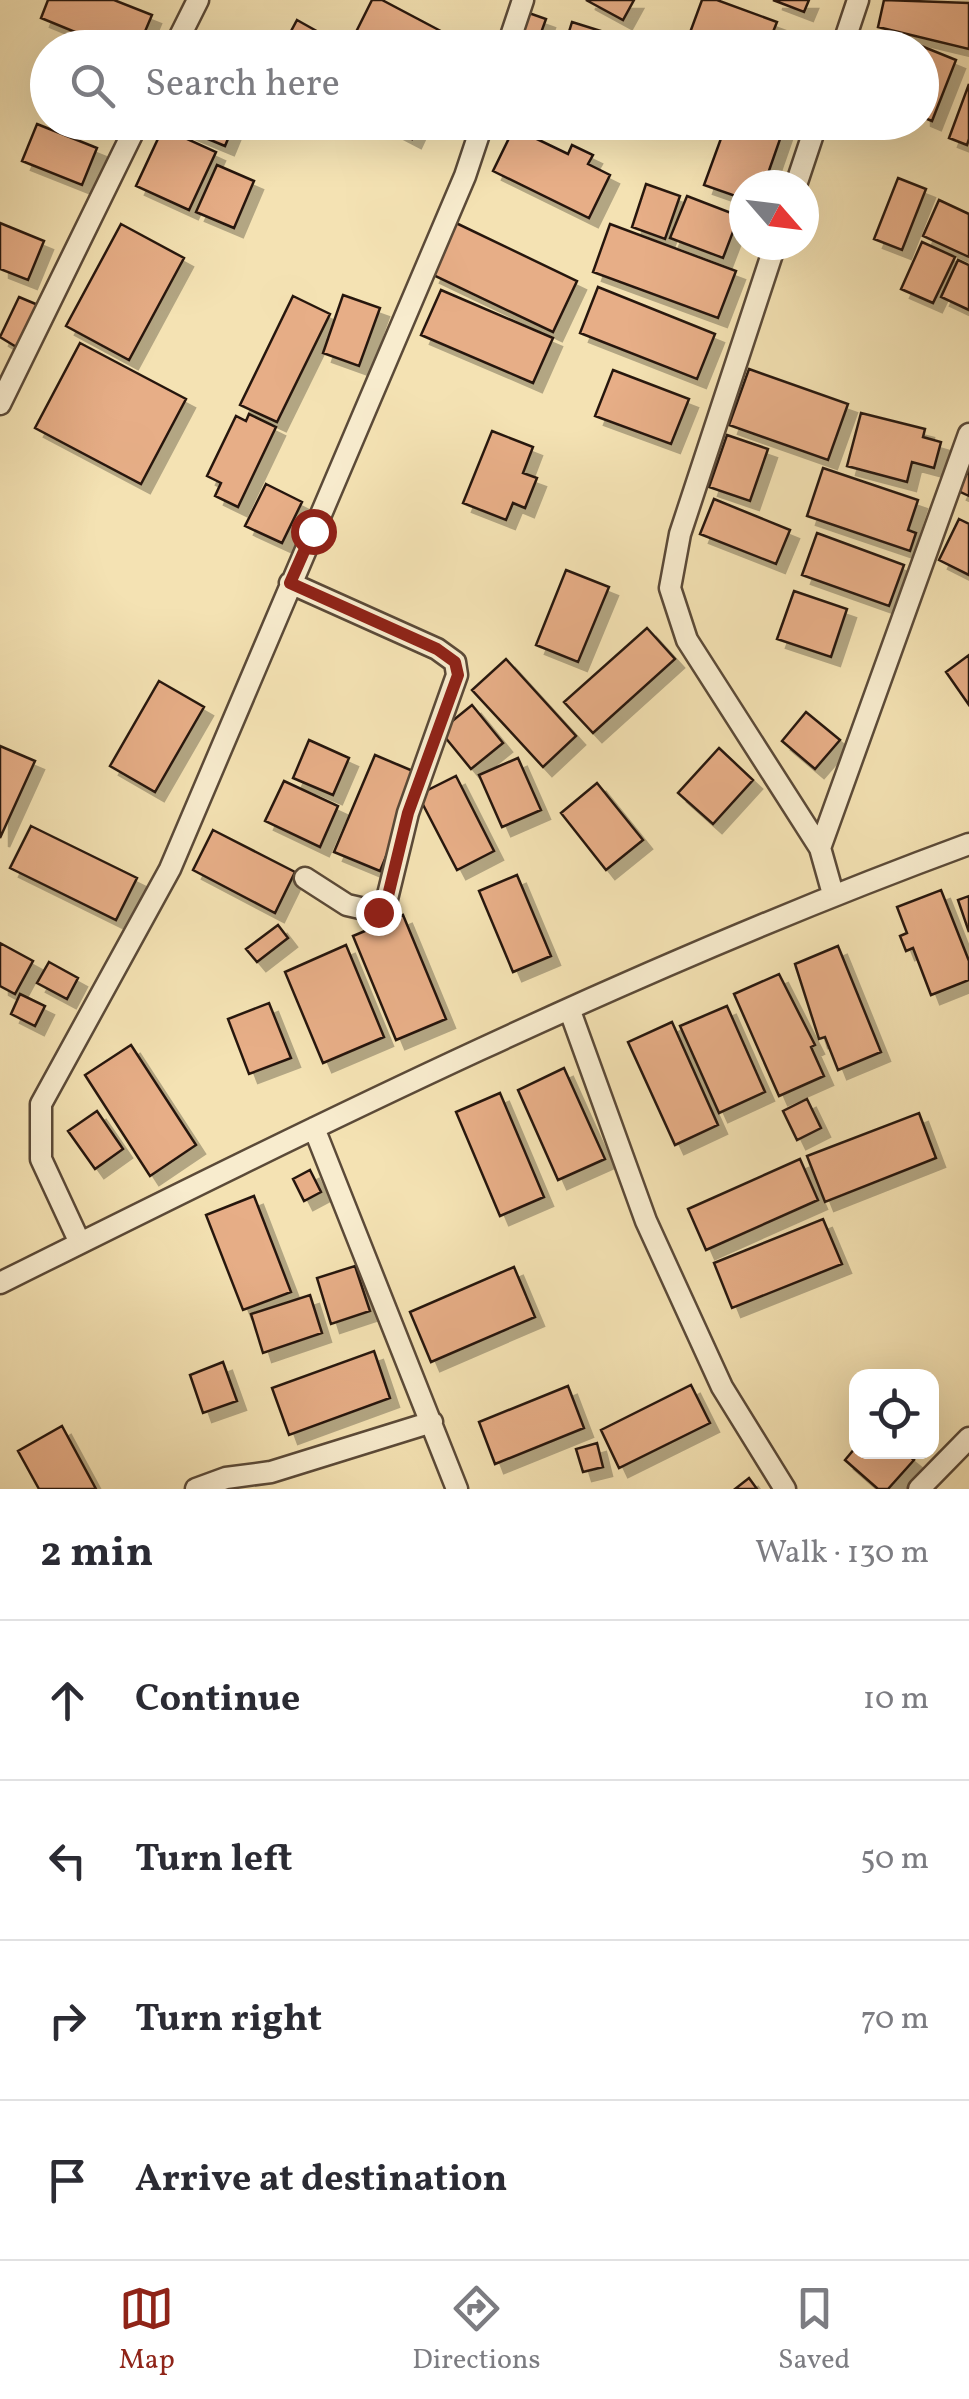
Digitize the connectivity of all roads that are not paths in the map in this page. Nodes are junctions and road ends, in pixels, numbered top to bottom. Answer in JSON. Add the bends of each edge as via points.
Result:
{"nodes":[{"id":1,"x":198,"y":0,"type":"edge"},
{"id":2,"x":523,"y":0,"type":"edge"},
{"id":3,"x":858,"y":0,"type":"edge"},
{"id":4,"x":183,"y":30,"type":"edge"},
{"id":5,"x":513,"y":30,"type":"edge"},
{"id":6,"x":848,"y":30,"type":"edge"},
{"id":7,"x":128,"y":140,"type":"edge"},
{"id":8,"x":477,"y":140,"type":"edge"},
{"id":9,"x":810,"y":140,"type":"edge"},
{"id":10,"x":801,"y":170,"type":"edge"},
{"id":11,"x":771,"y":260,"type":"edge"},
{"id":12,"x":9,"y":364,"type":"edge"},
{"id":13,"x":0,"y":404,"type":"edge"},
{"id":14,"x":969,"y":434,"type":"edge"},
{"id":15,"x":290,"y":583,"type":"junction"},
{"id":16,"x":969,"y":844,"type":"edge"},
{"id":17,"x":820,"y":848,"type":"junction"},
{"id":18,"x":305,"y":878,"type":"dead end"},
{"id":19,"x":833,"y":894,"type":"junction"},
{"id":20,"x":570,"y":1011,"type":"junction"},
{"id":21,"x":314,"y":1128,"type":"junction"},
{"id":22,"x":80,"y":1243,"type":"junction"},
{"id":23,"x":0,"y":1283,"type":"edge"},
{"id":24,"x":432,"y":1422,"type":"junction"},
{"id":25,"x":969,"y":1438,"type":"edge"},
{"id":26,"x":196,"y":1489,"type":"edge"},
{"id":27,"x":456,"y":1489,"type":"edge"},
{"id":28,"x":785,"y":1489,"type":"edge"},
{"id":29,"x":918,"y":1489,"type":"edge"}],
"edges":[{"from":1,"to":4,"type":"street"},
{"from":2,"to":5,"type":"street"},
{"from":3,"to":6,"type":"street"},
{"from":7,"to":12,"type":"street"},
{"from":8,"to":15,"type":"street"},
{"from":9,"to":10,"type":"street"},
{"from":11,"to":17,"type":"street","via":[[680,534],[670,588],[687,640]]},
{"from":12,"to":13,"type":"street"},
{"from":14,"to":17,"type":"street"},
{"from":15,"to":18,"type":"street","via":[[437,649],[455,662],[458,675],[408,813],[386,904],[363,912]]},
{"from":15,"to":22,"type":"street","via":[[170,868],[41,1104],[41,1159]]},
{"from":16,"to":19,"type":"street"},
{"from":17,"to":19,"type":"street"},
{"from":19,"to":20,"type":"street"},
{"from":20,"to":21,"type":"street"},
{"from":20,"to":28,"type":"street","via":[[646,1221],[722,1386]]},
{"from":21,"to":22,"type":"street"},
{"from":21,"to":24,"type":"street"},
{"from":22,"to":23,"type":"street"},
{"from":24,"to":26,"type":"street"},
{"from":24,"to":27,"type":"street"},
{"from":25,"to":29,"type":"street"}]}
